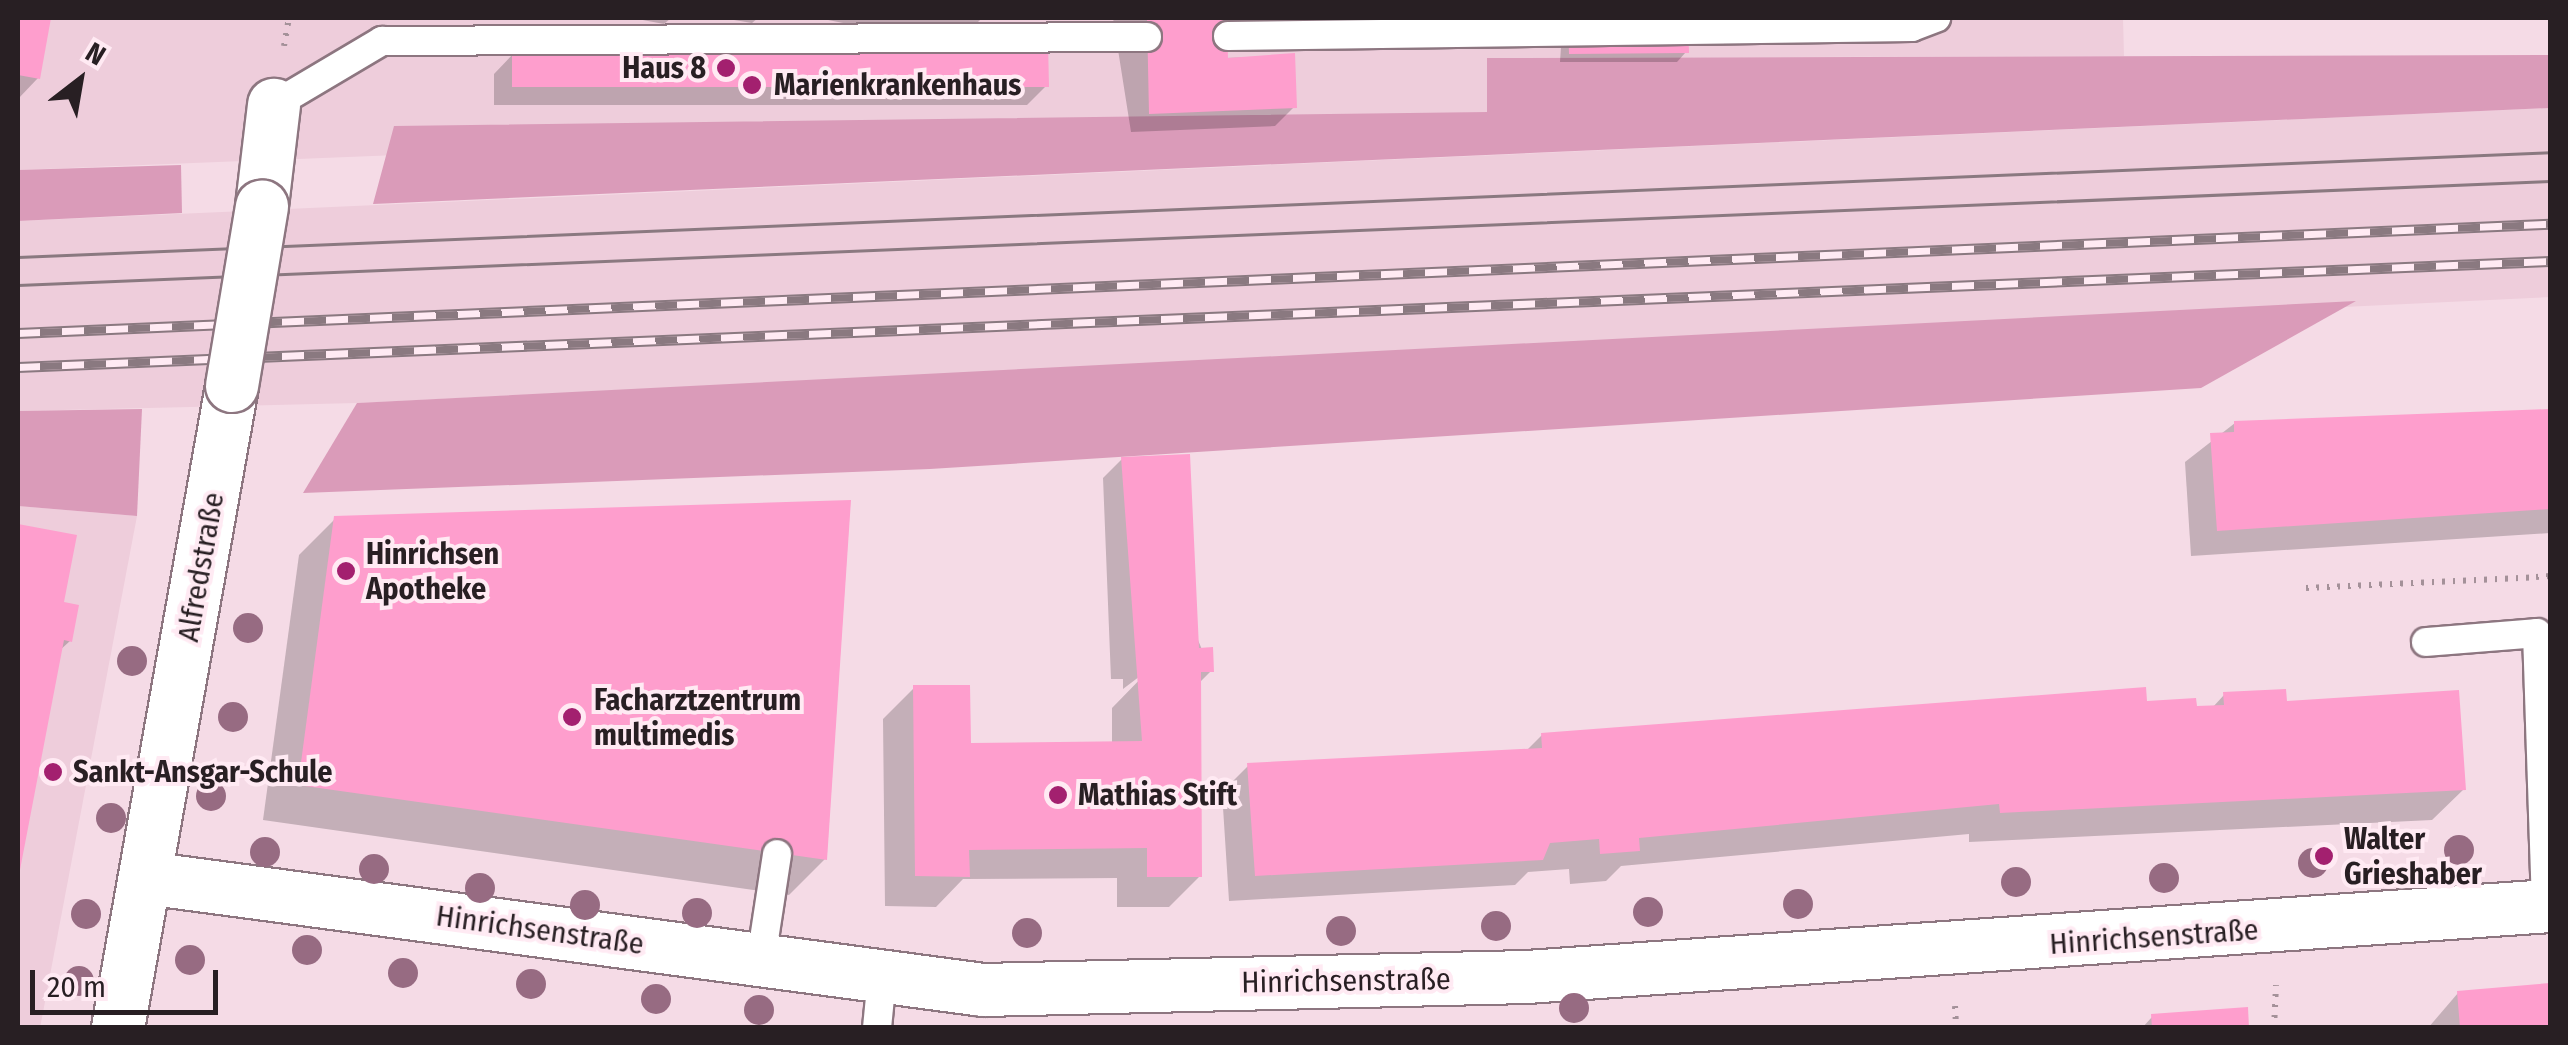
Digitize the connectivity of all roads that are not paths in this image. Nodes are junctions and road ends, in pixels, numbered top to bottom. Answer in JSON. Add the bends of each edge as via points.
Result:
{"nodes":[{"id":1,"x":1346,"y":18,"type":"edge"},
{"id":2,"x":1936,"y":18,"type":"edge"},
{"id":3,"x":1318,"y":34,"type":"junction"},
{"id":4,"x":1228,"y":36,"type":"dead end"},
{"id":5,"x":1147,"y":37,"type":"dead end"},
{"id":6,"x":274,"y":106,"type":"joint"},
{"id":7,"x":2426,"y":642,"type":"dead end"},
{"id":8,"x":777,"y":854,"type":"dead end"},
{"id":9,"x":146,"y":878,"type":"junction"},
{"id":10,"x":2548,"y":907,"type":"edge"},
{"id":11,"x":761,"y":959,"type":"junction"},
{"id":12,"x":880,"y":1002,"type":"edge"},
{"id":13,"x":118,"y":1028,"type":"edge"}],
"edges":[{"from":1,"to":3,"type":"lane"},
{"from":2,"to":3,"type":"lane","via":[[1912,27]]},
{"from":3,"to":4,"type":"lane"},
{"from":5,"to":6,"type":"lane","via":[[382,41]]},
{"from":6,"to":9,"type":"street","name":"Alfredstraße","bridge":true},
{"from":7,"to":10,"type":"lane","via":[[2537,633]]},
{"from":8,"to":11,"type":"lane"},
{"from":9,"to":11,"type":"street","name":"Hinrichsenstraße"},
{"from":9,"to":13,"type":"street","name":"Alfredstraße"},
{"from":10,"to":12,"type":"street","name":"Hinrichsenstraße","via":[[1526,977],[983,990]]},
{"from":11,"to":12,"type":"street","name":"Hinrichsenstraße"}]}
